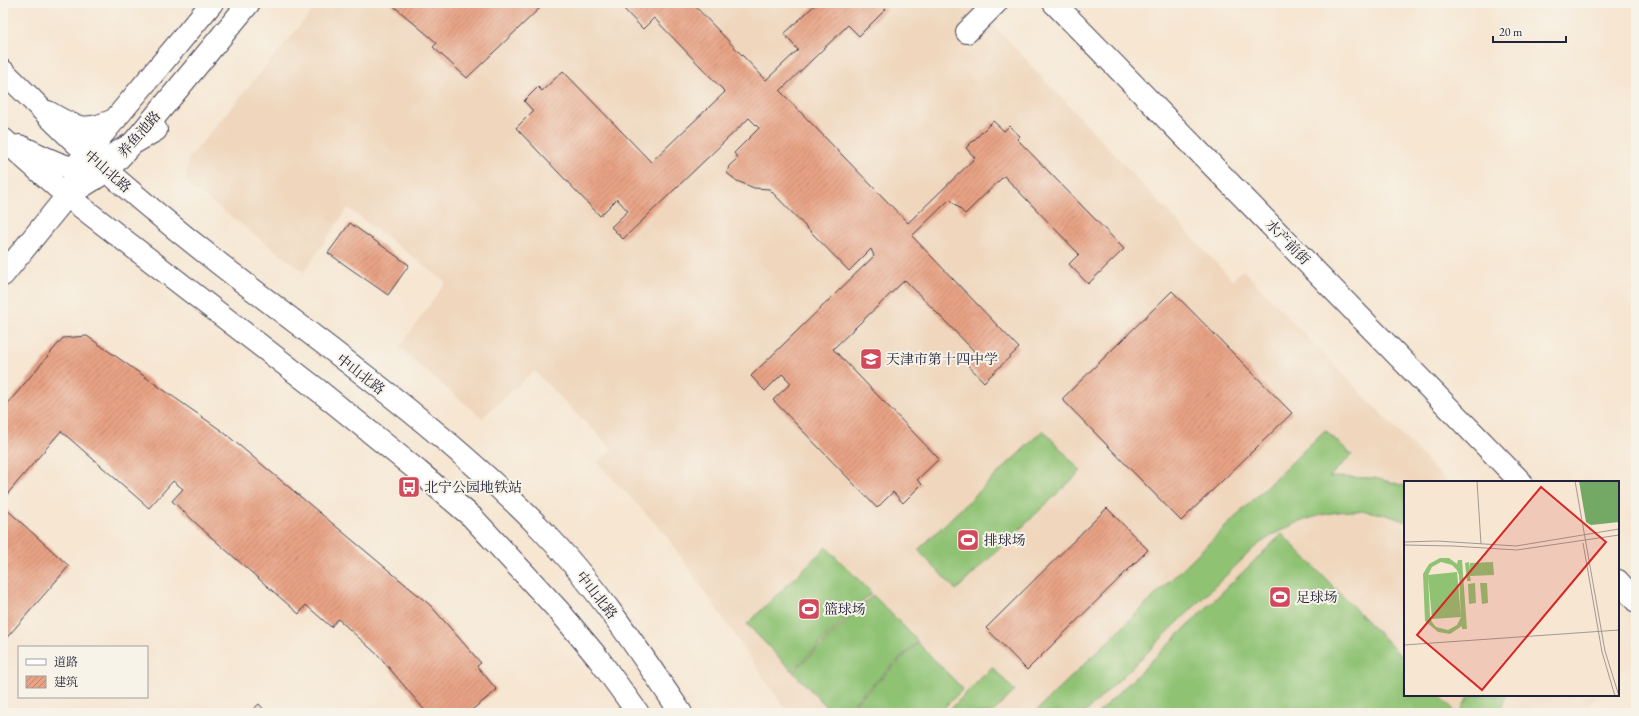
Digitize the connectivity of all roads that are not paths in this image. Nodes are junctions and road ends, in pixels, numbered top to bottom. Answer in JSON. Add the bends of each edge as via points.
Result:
{"nodes":[{"id":1,"x":212,"y":3,"type":"edge"},
{"id":2,"x":249,"y":3,"type":"edge"},
{"id":3,"x":996,"y":3,"type":"edge"},
{"id":4,"x":1054,"y":3,"type":"edge"},
{"id":5,"x":967,"y":32,"type":"dead end"},
{"id":6,"x":3,"y":71,"type":"edge"},
{"id":7,"x":131,"y":100,"type":"junction"},
{"id":8,"x":41,"y":109,"type":"junction"},
{"id":9,"x":156,"y":130,"type":"dead end"},
{"id":10,"x":4,"y":140,"type":"edge"},
{"id":11,"x":84,"y":156,"type":"junction"},
{"id":12,"x":107,"y":171,"type":"junction"},
{"id":13,"x":67,"y":196,"type":"junction"},
{"id":14,"x":3,"y":275,"type":"edge"},
{"id":15,"x":1520,"y":481,"type":"edge"},
{"id":16,"x":1619,"y":583,"type":"edge"},
{"id":17,"x":1636,"y":601,"type":"edge"},
{"id":18,"x":638,"y":713,"type":"edge"},
{"id":19,"x":681,"y":713,"type":"edge"}],
"edges":[{"from":1,"to":7,"type":"main road","name":"养鱼池路"},
{"from":2,"to":12,"type":"main road","name":"养鱼池路"},
{"from":3,"to":5,"type":"main road"},
{"from":4,"to":15,"type":"main road","name":"水产前街"},
{"from":6,"to":8,"type":"main road","name":"中山北路"},
{"from":7,"to":8,"type":"main road","via":[[122,116],[100,126],[87,128],[64,122]]},
{"from":7,"to":11,"type":"main road","name":"养鱼池路"},
{"from":8,"to":11,"type":"main road","name":"中山北路"},
{"from":9,"to":11,"type":"main road","via":[[99,163]]},
{"from":10,"to":11,"type":"main road","via":[[38,153],[62,166],[73,168]]},
{"from":10,"to":13,"type":"main road"},
{"from":11,"to":12,"type":"main road","name":"中山北路"},
{"from":11,"to":13,"type":"main road","name":"养鱼池路"},
{"from":12,"to":13,"type":"main road","name":"养鱼池路"},
{"from":12,"to":19,"type":"main road","name":"中山北路","via":[[221,265],[453,446],[506,494],[544,531],[592,587],[637,647]]},
{"from":13,"to":14,"type":"main road"},
{"from":13,"to":18,"type":"main road","via":[[318,390],[472,517],[559,611],[598,658]]},
{"from":16,"to":17,"type":"main road"}]}
